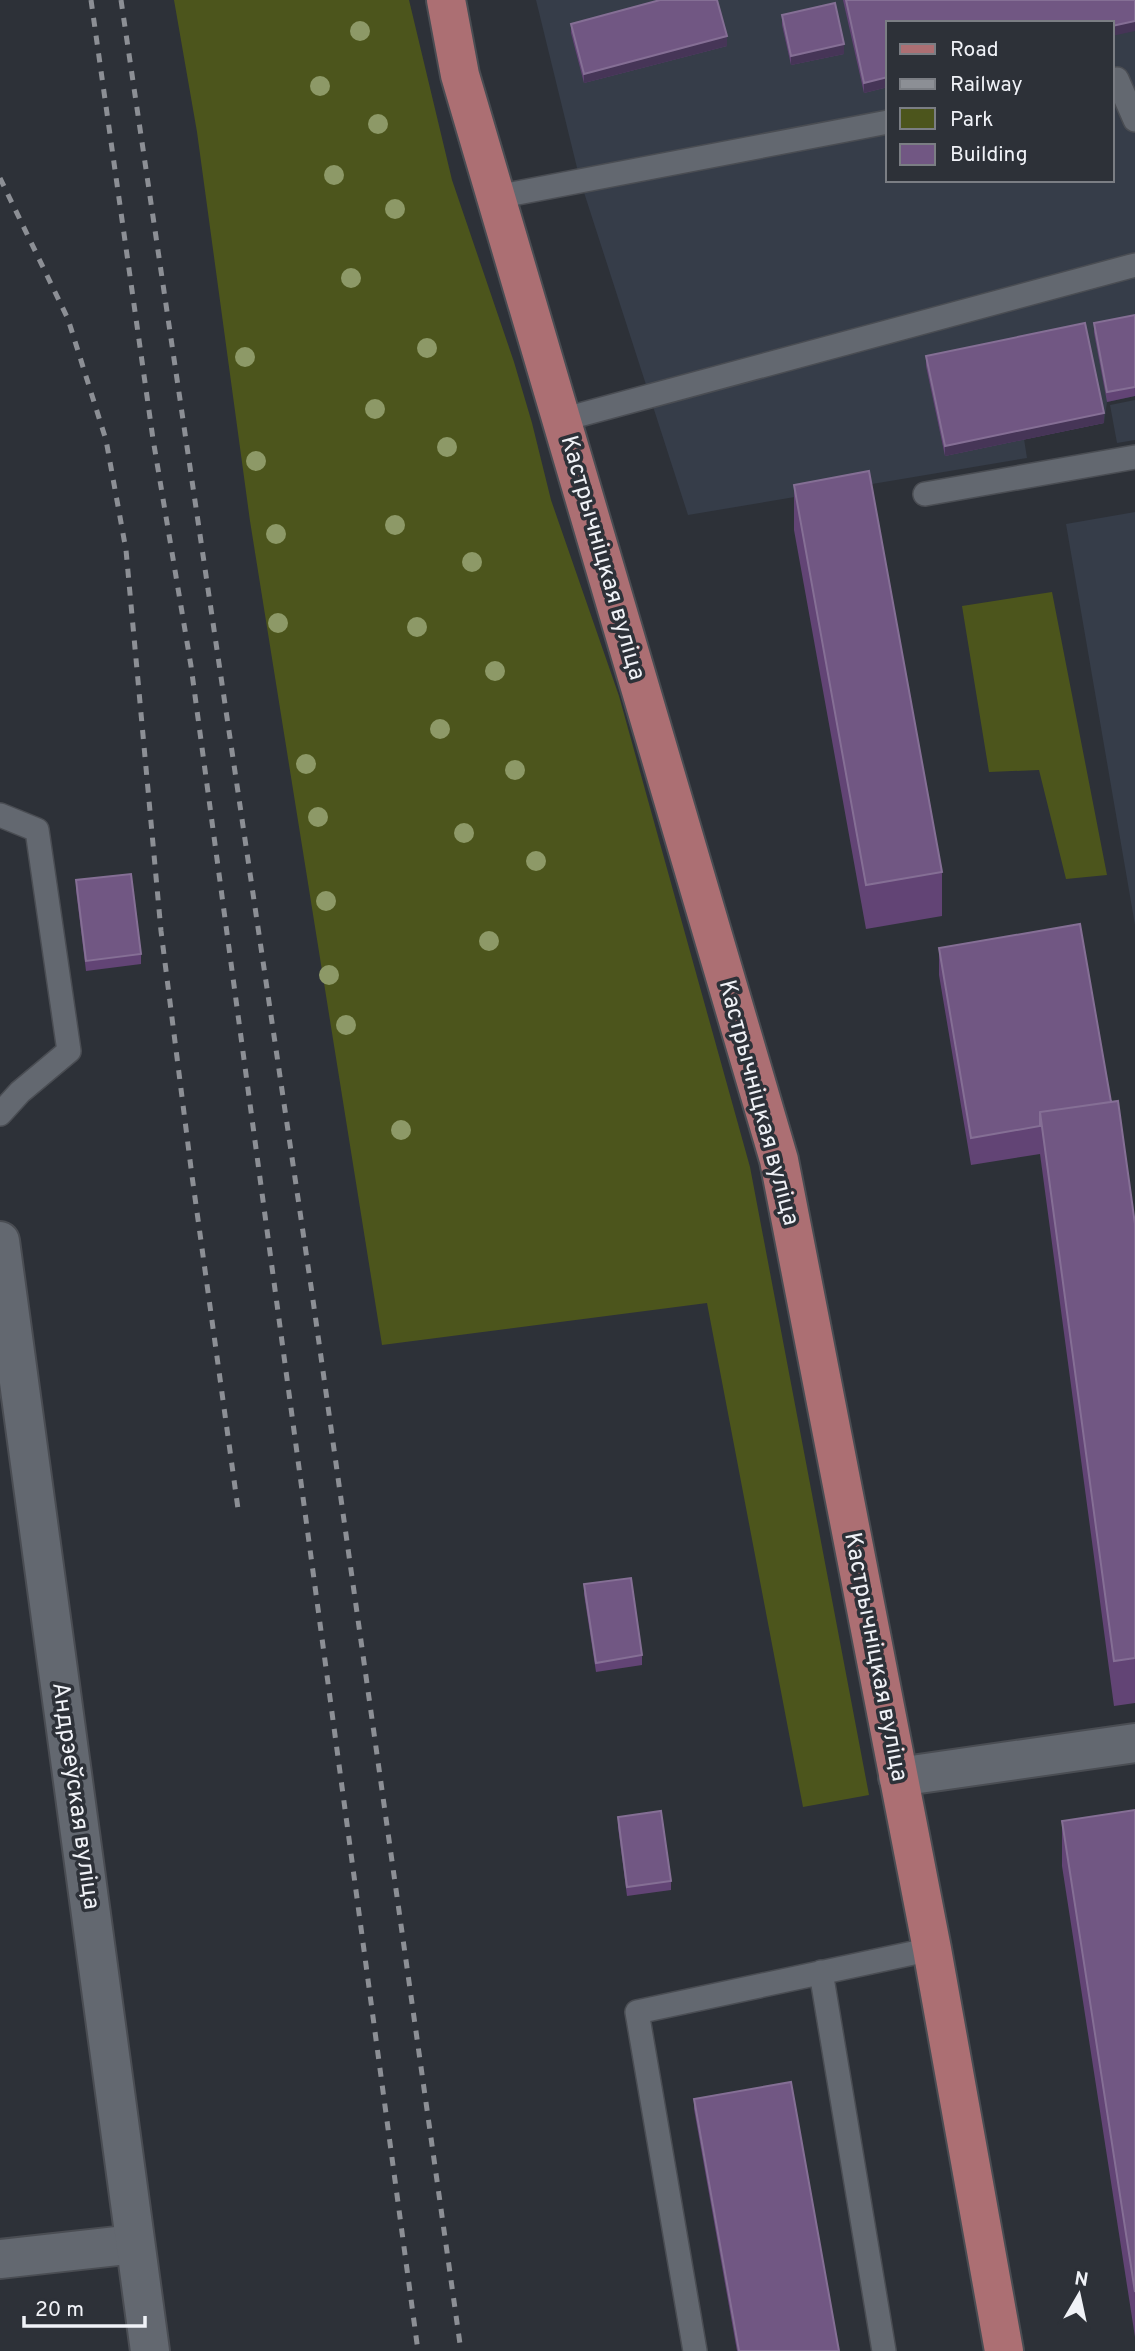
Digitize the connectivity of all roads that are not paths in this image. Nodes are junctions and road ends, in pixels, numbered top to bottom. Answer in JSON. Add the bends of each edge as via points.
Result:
{"nodes":[{"id":1,"x":446,"y":0,"type":"edge"},
{"id":2,"x":1114,"y":80,"type":"edge"},
{"id":3,"x":1135,"y":120,"type":"edge"},
{"id":4,"x":886,"y":122,"type":"edge"},
{"id":5,"x":496,"y":197,"type":"junction"},
{"id":6,"x":1135,"y":265,"type":"edge"},
{"id":7,"x":561,"y":420,"type":"junction"},
{"id":8,"x":1135,"y":457,"type":"edge"},
{"id":9,"x":925,"y":494,"type":"dead end"},
{"id":10,"x":0,"y":815,"type":"edge"},
{"id":11,"x":0,"y":1114,"type":"edge"},
{"id":12,"x":0,"y":1241,"type":"edge"},
{"id":13,"x":1135,"y":1743,"type":"edge"},
{"id":14,"x":898,"y":1777,"type":"junction"},
{"id":15,"x":932,"y":1949,"type":"junction"},
{"id":16,"x":821,"y":1972,"type":"junction"},
{"id":17,"x":135,"y":2244,"type":"junction"},
{"id":18,"x":0,"y":2259,"type":"edge"},
{"id":19,"x":150,"y":2351,"type":"edge"},
{"id":20,"x":695,"y":2351,"type":"edge"},
{"id":21,"x":884,"y":2351,"type":"edge"},
{"id":22,"x":1004,"y":2351,"type":"edge"}],
"edges":[{"from":1,"to":5,"type":"main road","name":"Кастрычніцкая вуліца","via":[[460,75]]},
{"from":2,"to":3,"type":"lane"},
{"from":4,"to":5,"type":"lane"},
{"from":5,"to":7,"type":"main road","name":"Кастрычніцкая вуліца"},
{"from":6,"to":7,"type":"lane"},
{"from":7,"to":14,"type":"main road","name":"Кастрычніцкая вуліца","via":[[779,1160]]},
{"from":8,"to":9,"type":"lane"},
{"from":10,"to":11,"type":"lane","via":[[37,830],[69,1051]]},
{"from":12,"to":17,"type":"main road","name":"Андрэеўская вуліца"},
{"from":13,"to":14,"type":"main road"},
{"from":14,"to":15,"type":"main road","name":"Кастрычніцкая вуліца"},
{"from":15,"to":16,"type":"lane"},
{"from":15,"to":22,"type":"main road","name":"Кастрычніцкая вуліца"},
{"from":16,"to":20,"type":"lane","via":[[637,2012]]},
{"from":16,"to":21,"type":"lane"},
{"from":17,"to":18,"type":"main road"},
{"from":17,"to":19,"type":"main road","name":"Андрэеўская вуліца"}]}
